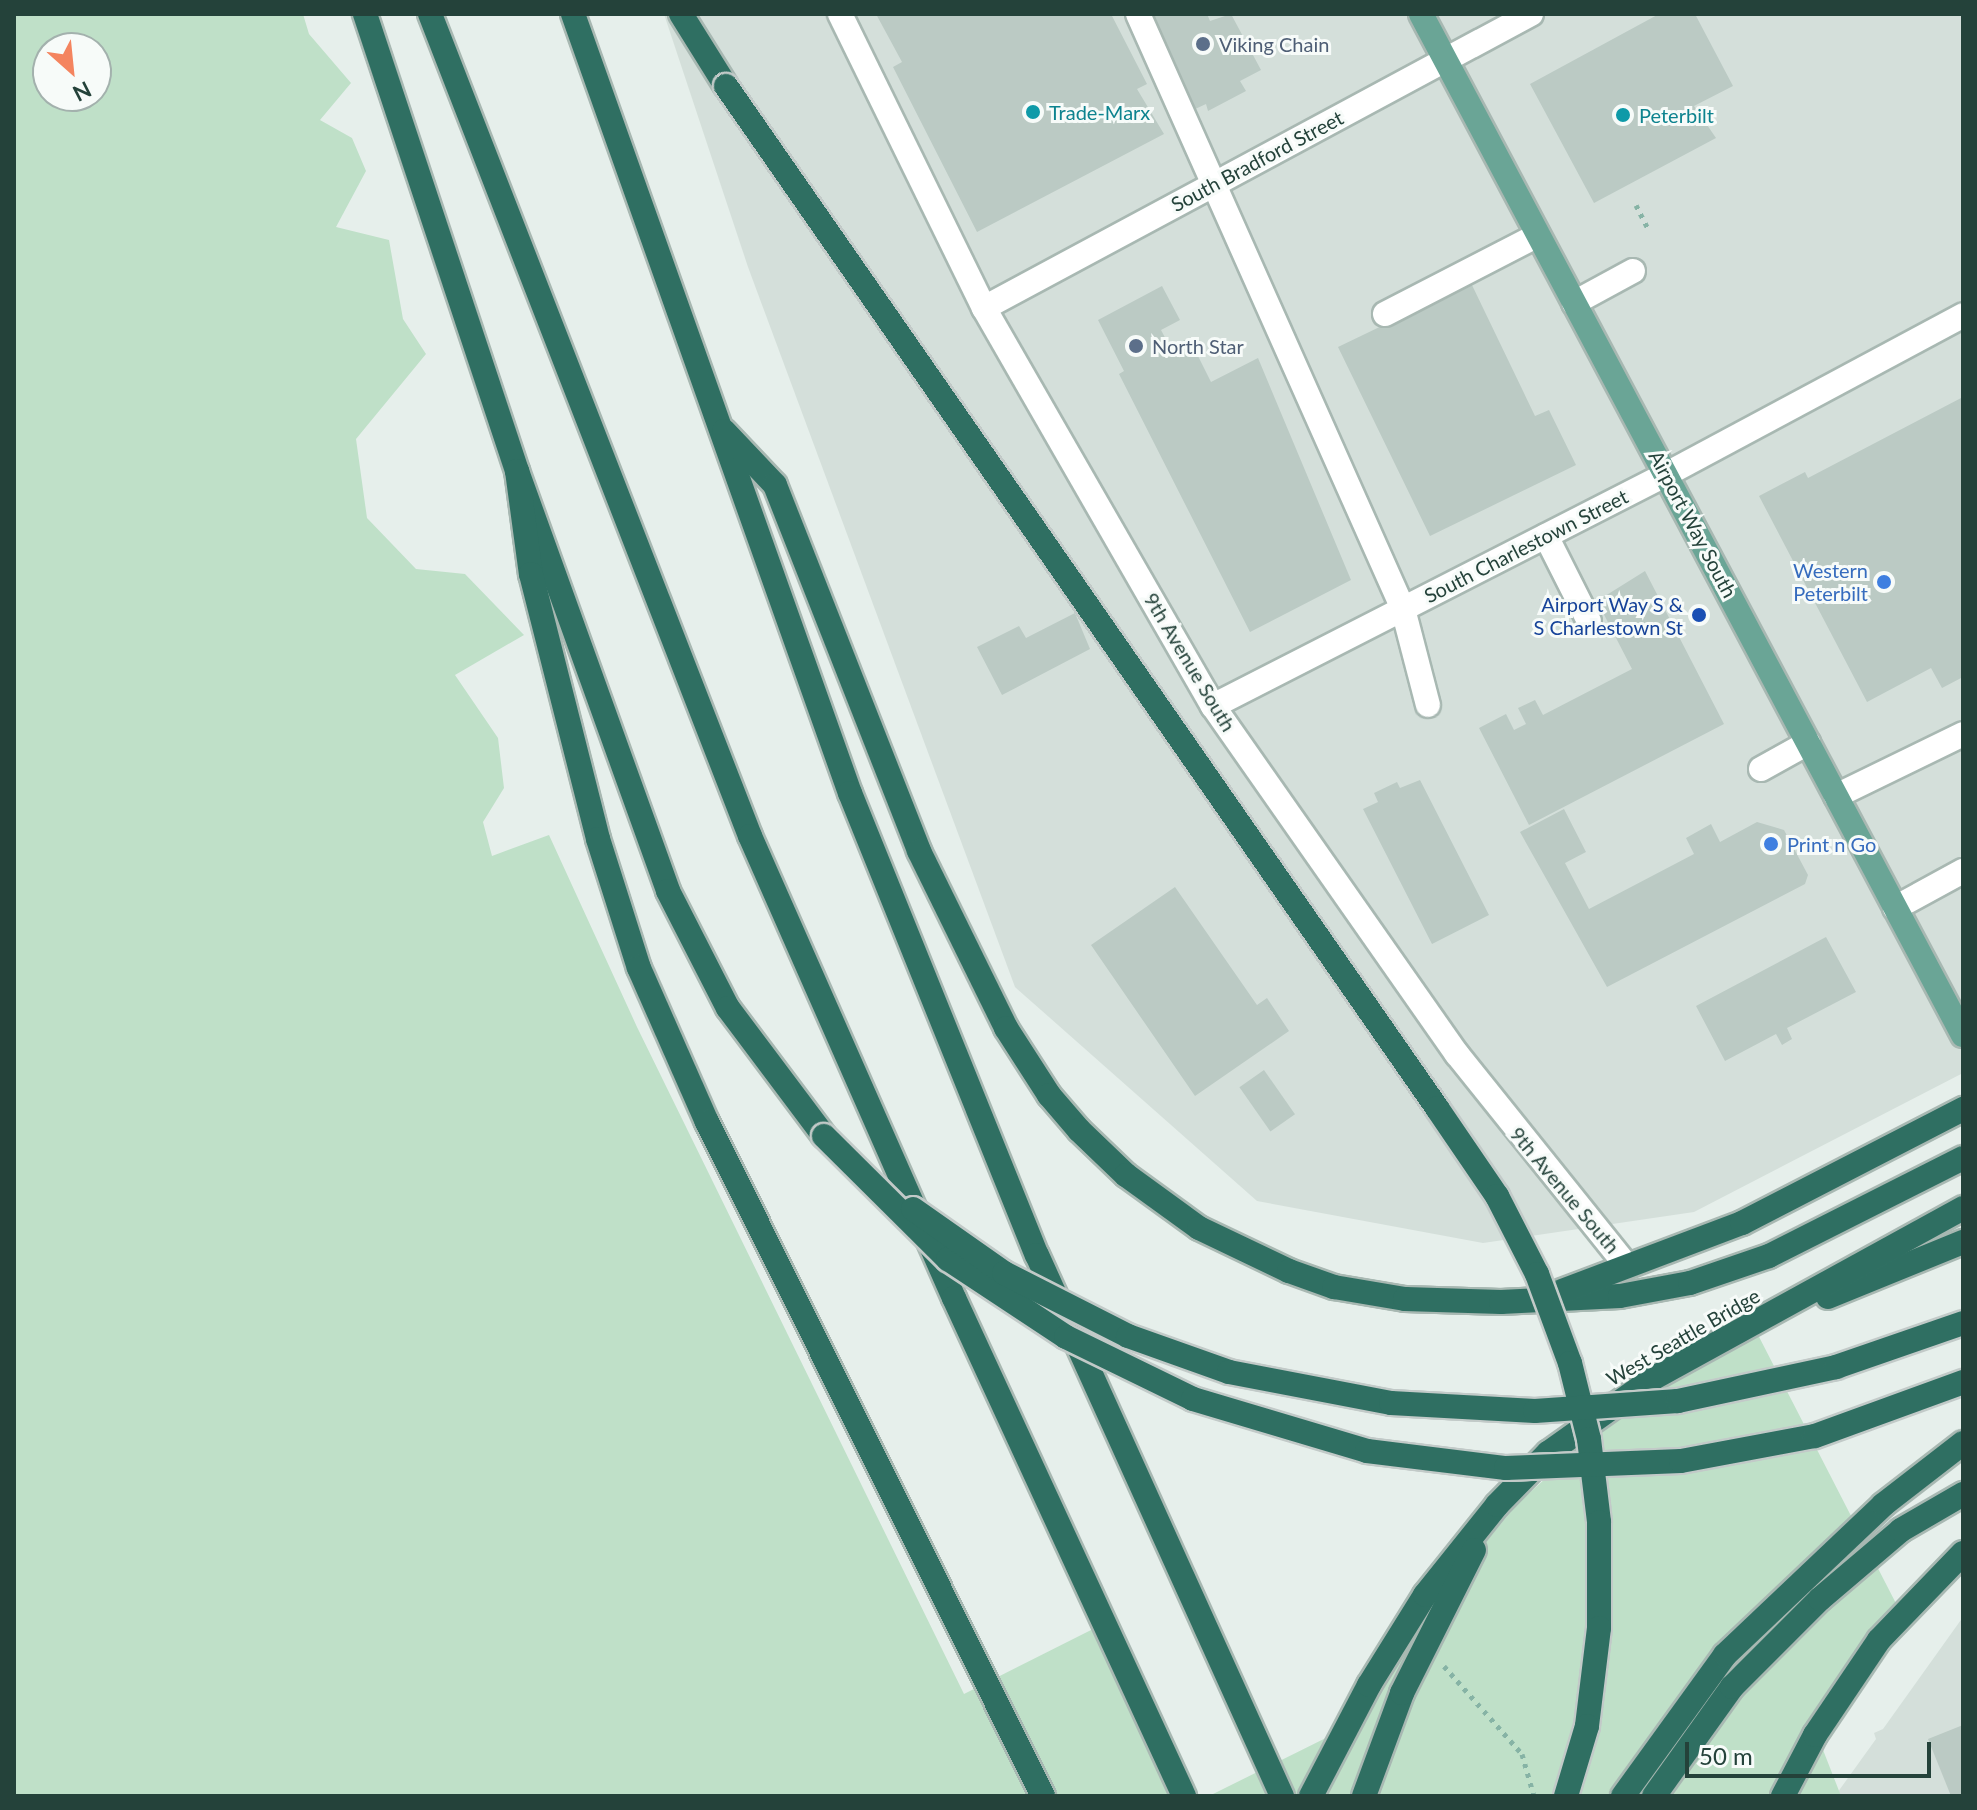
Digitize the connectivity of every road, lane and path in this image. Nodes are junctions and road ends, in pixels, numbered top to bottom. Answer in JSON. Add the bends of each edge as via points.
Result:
{"nodes":[{"id":1,"x":365,"y":14,"type":"edge"},
{"id":2,"x":430,"y":14,"type":"edge"},
{"id":3,"x":573,"y":14,"type":"edge"},
{"id":4,"x":681,"y":14,"type":"edge"},
{"id":5,"x":840,"y":14,"type":"edge"},
{"id":6,"x":1138,"y":14,"type":"edge"},
{"id":7,"x":1421,"y":14,"type":"edge"},
{"id":8,"x":1531,"y":14,"type":"edge"},
{"id":9,"x":1444,"y":60,"type":"junction"},
{"id":10,"x":1213,"y":185,"type":"junction"},
{"id":11,"x":1636,"y":205,"type":"dead end"},
{"id":12,"x":1648,"y":229,"type":"dead end"},
{"id":13,"x":1538,"y":235,"type":"junction"},
{"id":14,"x":1633,"y":271,"type":"dead end"},
{"id":15,"x":1574,"y":303,"type":"junction"},
{"id":16,"x":984,"y":308,"type":"junction"},
{"id":17,"x":1385,"y":314,"type":"dead end"},
{"id":18,"x":1963,"y":315,"type":"edge"},
{"id":19,"x":717,"y":423,"type":"junction"},
{"id":20,"x":517,"y":471,"type":"junction"},
{"id":21,"x":1667,"y":474,"type":"junction"},
{"id":22,"x":1546,"y":536,"type":"junction"},
{"id":23,"x":1403,"y":609,"type":"junction"},
{"id":24,"x":1589,"y":621,"type":"dead end"},
{"id":25,"x":1428,"y":705,"type":"dead end"},
{"id":26,"x":1213,"y":706,"type":"junction"},
{"id":27,"x":1963,"y":734,"type":"edge"},
{"id":28,"x":1808,"y":743,"type":"junction"},
{"id":29,"x":1761,"y":769,"type":"dead end"},
{"id":30,"x":1836,"y":796,"type":"junction"},
{"id":31,"x":1963,"y":871,"type":"edge"},
{"id":32,"x":1895,"y":908,"type":"junction"},
{"id":33,"x":1963,"y":1035,"type":"edge"},
{"id":34,"x":1963,"y":1109,"type":"edge"},
{"id":35,"x":824,"y":1136,"type":"junction"},
{"id":36,"x":1963,"y":1158,"type":"edge"},
{"id":37,"x":1963,"y":1208,"type":"edge"},
{"id":38,"x":1963,"y":1242,"type":"edge"},
{"id":39,"x":1621,"y":1259,"type":"dead end"},
{"id":40,"x":1533,"y":1301,"type":"junction"},
{"id":41,"x":1963,"y":1323,"type":"edge"},
{"id":42,"x":1727,"y":1338,"type":"junction"},
{"id":43,"x":1963,"y":1382,"type":"edge"},
{"id":44,"x":1963,"y":1443,"type":"edge"},
{"id":45,"x":1963,"y":1494,"type":"edge"},
{"id":46,"x":1497,"y":1505,"type":"junction"},
{"id":47,"x":1963,"y":1553,"type":"edge"},
{"id":48,"x":1443,"y":1666,"type":"dead end"},
{"id":49,"x":1043,"y":1796,"type":"edge"},
{"id":50,"x":1184,"y":1796,"type":"edge"},
{"id":51,"x":1282,"y":1796,"type":"edge"},
{"id":52,"x":1311,"y":1796,"type":"edge"},
{"id":53,"x":1364,"y":1796,"type":"edge"},
{"id":54,"x":1534,"y":1796,"type":"edge"},
{"id":55,"x":1566,"y":1796,"type":"edge"},
{"id":56,"x":1623,"y":1796,"type":"edge"},
{"id":57,"x":1654,"y":1796,"type":"edge"},
{"id":58,"x":1783,"y":1796,"type":"edge"}],
"edges":[{"from":1,"to":20,"type":"highway"},
{"from":2,"to":50,"type":"highway","bridge":true,"via":[[750,836],[954,1298]]},
{"from":3,"to":19,"type":"highway"},
{"from":4,"to":55,"type":"highway","bridge":true,"via":[[1497,1196],[1537,1274],[1570,1363],[1589,1439],[1599,1522],[1599,1628],[1587,1726]]},
{"from":5,"to":16,"type":"street","name":"9th Avenue South"},
{"from":6,"to":10,"type":"street"},
{"from":7,"to":9,"type":"main road","name":"Airport Way South"},
{"from":8,"to":9,"type":"street","name":"South Bradford Street"},
{"from":9,"to":10,"type":"street","name":"South Bradford Street"},
{"from":9,"to":13,"type":"main road","name":"Airport Way South"},
{"from":10,"to":16,"type":"street","name":"South Bradford Street"},
{"from":10,"to":23,"type":"street"},
{"from":11,"to":12,"type":"path"},
{"from":13,"to":15,"type":"main road","name":"Airport Way South"},
{"from":13,"to":17,"type":"street"},
{"from":14,"to":15,"type":"street"},
{"from":15,"to":21,"type":"main road","name":"Airport Way South"},
{"from":16,"to":26,"type":"street","name":"9th Avenue South"},
{"from":18,"to":21,"type":"street","name":"South Charlestown Street"},
{"from":19,"to":40,"type":"highway","via":[[775,485],[889,778],[978,976],[1064,1113],[1126,1175],[1218,1238],[1334,1287],[1405,1299]]},
{"from":19,"to":51,"type":"highway","bridge":true,"via":[[850,793],[1037,1255]]},
{"from":20,"to":35,"type":"highway","via":[[680,920],[728,1008]]},
{"from":20,"to":49,"type":"highway","via":[[531,574],[627,937],[678,1059]]},
{"from":21,"to":22,"type":"street","name":"South Charlestown Street"},
{"from":21,"to":28,"type":"main road","name":"Airport Way South"},
{"from":22,"to":23,"type":"street","name":"South Charlestown Street"},
{"from":22,"to":24,"type":"street"},
{"from":23,"to":25,"type":"street"},
{"from":23,"to":26,"type":"street","name":"South Charlestown Street"},
{"from":26,"to":39,"type":"street","name":"9th Avenue South","via":[[1457,1054]]},
{"from":27,"to":30,"type":"street"},
{"from":28,"to":29,"type":"street"},
{"from":28,"to":30,"type":"main road","name":"Airport Way South"},
{"from":30,"to":32,"type":"main road","name":"Airport Way South"},
{"from":31,"to":32,"type":"street"},
{"from":32,"to":33,"type":"main road","name":"Airport Way South"},
{"from":34,"to":40,"type":"highway","via":[[1742,1223]]},
{"from":35,"to":41,"type":"highway","bridge":true,"via":[[981,1257],[1100,1323],[1229,1372],[1358,1399],[1511,1411],[1678,1401],[1836,1367]]},
{"from":35,"to":43,"type":"highway","bridge":true,"via":[[938,1251],[1066,1337],[1193,1399],[1367,1451],[1506,1468],[1681,1461],[1815,1436]]},
{"from":36,"to":40,"type":"highway","via":[[1799,1243],[1712,1277],[1646,1293]]},
{"from":37,"to":42,"type":"highway","name":"West Seattle Bridge"},
{"from":38,"to":42,"type":"highway"},
{"from":42,"to":46,"type":"highway","name":"West Seattle Bridge","bridge":true,"via":[[1652,1379],[1548,1453]]},
{"from":44,"to":56,"type":"highway","via":[[1883,1505],[1725,1655]]},
{"from":45,"to":57,"type":"highway","via":[[1901,1530],[1820,1599],[1732,1687]]},
{"from":46,"to":52,"type":"highway","name":"West Seattle Bridge","via":[[1425,1595],[1369,1685]]},
{"from":46,"to":53,"type":"highway","via":[[1402,1693]]},
{"from":47,"to":58,"type":"highway","via":[[1879,1640],[1815,1735]]},
{"from":48,"to":54,"type":"path","via":[[1522,1754]]}]}
